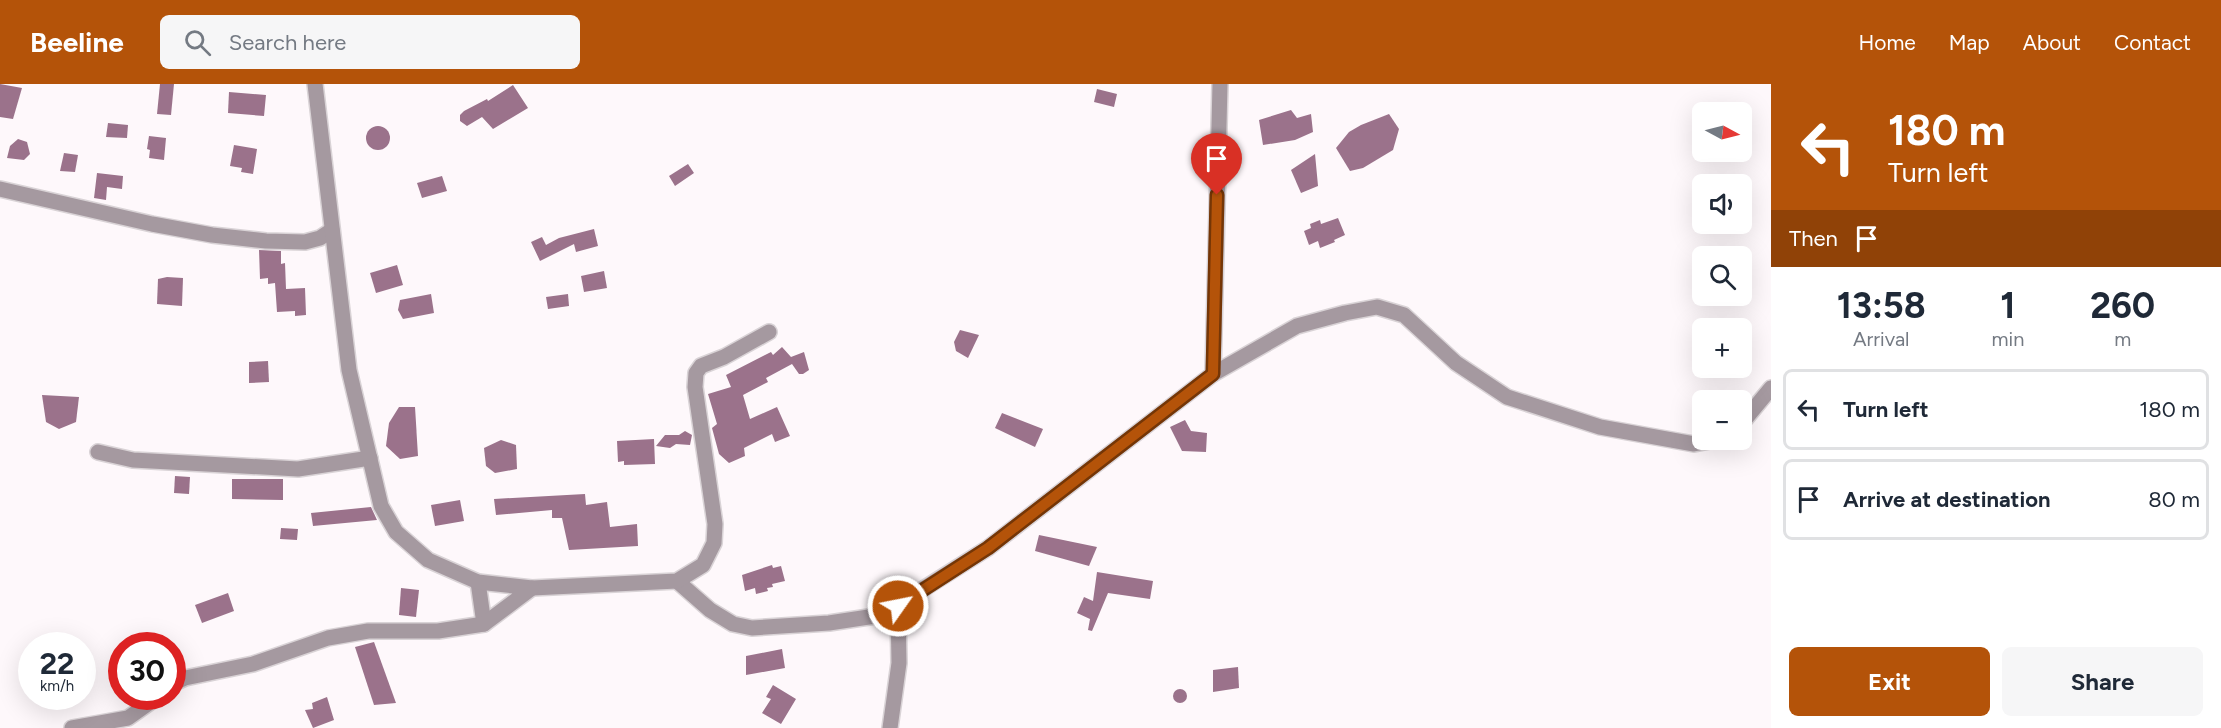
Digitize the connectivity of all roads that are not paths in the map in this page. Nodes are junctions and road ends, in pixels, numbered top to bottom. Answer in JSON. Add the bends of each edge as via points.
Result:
{"nodes":[{"id":1,"x":315,"y":84,"type":"edge"},
{"id":2,"x":1220,"y":84,"type":"edge"},
{"id":3,"x":0,"y":189,"type":"edge"},
{"id":4,"x":332,"y":230,"type":"junction"},
{"id":5,"x":769,"y":332,"type":"dead end"},
{"id":6,"x":1213,"y":374,"type":"junction"},
{"id":7,"x":1771,"y":388,"type":"edge"},
{"id":8,"x":1752,"y":411,"type":"edge"},
{"id":9,"x":1692,"y":444,"type":"edge"},
{"id":10,"x":98,"y":452,"type":"dead end"},
{"id":11,"x":370,"y":458,"type":"junction"},
{"id":12,"x":677,"y":581,"type":"junction"},
{"id":13,"x":478,"y":582,"type":"junction"},
{"id":14,"x":532,"y":588,"type":"junction"},
{"id":15,"x":898,"y":606,"type":"junction"},
{"id":16,"x":484,"y":624,"type":"junction"},
{"id":17,"x":186,"y":678,"type":"edge"},
{"id":18,"x":139,"y":710,"type":"edge"},
{"id":19,"x":72,"y":728,"type":"edge"},
{"id":20,"x":890,"y":728,"type":"edge"}],
"edges":[{"from":1,"to":4,"type":"street"},
{"from":2,"to":6,"type":"street"},
{"from":3,"to":4,"type":"street","via":[[212,236],[305,242]]},
{"from":4,"to":11,"type":"street","via":[[349,370]]},
{"from":5,"to":12,"type":"street","via":[[701,366],[696,373],[714,543],[703,565]]},
{"from":6,"to":9,"type":"street","via":[[1297,326],[1377,307],[1404,315],[1456,363],[1507,397],[1600,427]]},
{"from":6,"to":15,"type":"street","via":[[988,548]]},
{"from":7,"to":8,"type":"street"},
{"from":10,"to":11,"type":"street","via":[[133,460],[298,469]]},
{"from":11,"to":13,"type":"street","via":[[381,506],[396,532],[428,560]]},
{"from":12,"to":14,"type":"street"},
{"from":12,"to":15,"type":"street","via":[[710,610],[733,624],[752,628],[872,617]]},
{"from":13,"to":14,"type":"street"},
{"from":13,"to":16,"type":"street"},
{"from":14,"to":16,"type":"street"},
{"from":15,"to":20,"type":"street","via":[[899,663]]},
{"from":16,"to":17,"type":"street","via":[[438,631],[368,631],[328,638],[253,664]]},
{"from":18,"to":19,"type":"street","via":[[128,718]]}]}
